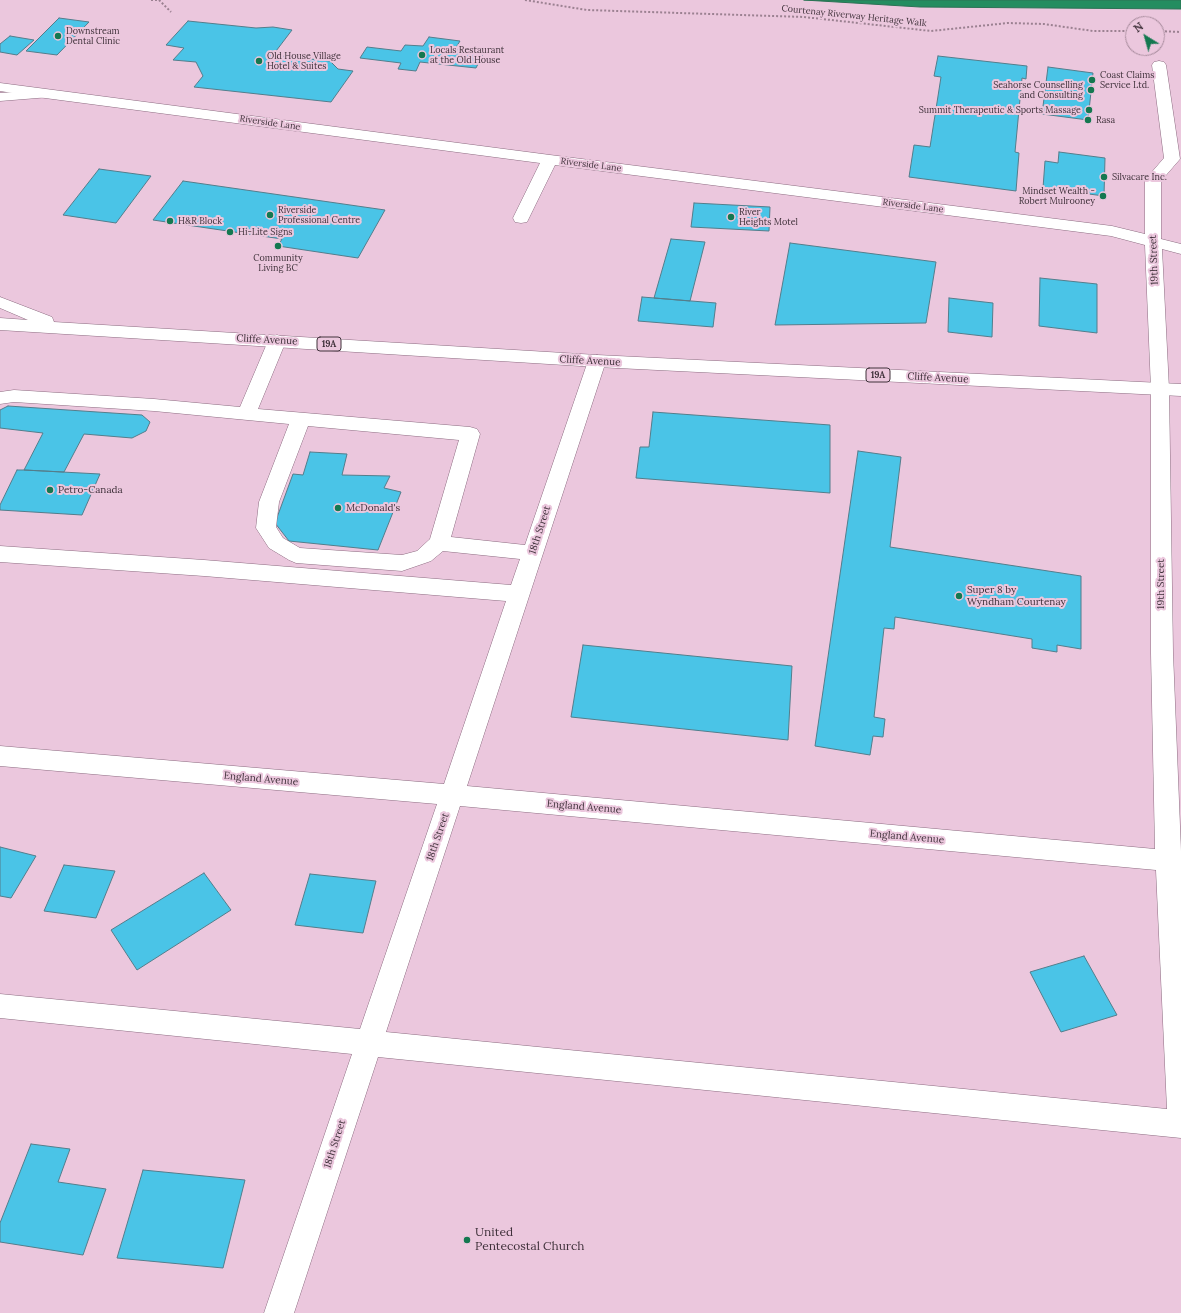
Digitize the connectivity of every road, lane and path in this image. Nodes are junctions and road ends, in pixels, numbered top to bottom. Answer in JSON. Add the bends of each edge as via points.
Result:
{"nodes":[{"id":1,"x":151,"y":0,"type":"edge"},
{"id":2,"x":160,"y":0,"type":"edge"},
{"id":3,"x":525,"y":0,"type":"edge"},
{"id":4,"x":171,"y":12,"type":"dead end"},
{"id":5,"x":1125,"y":31,"type":"edge"},
{"id":6,"x":1165,"y":31,"type":"edge"},
{"id":7,"x":1181,"y":32,"type":"edge"},
{"id":8,"x":1159,"y":65,"type":"dead end"},
{"id":9,"x":0,"y":87,"type":"edge"},
{"id":10,"x":45,"y":94,"type":"junction"},
{"id":11,"x":0,"y":97,"type":"edge"},
{"id":12,"x":550,"y":160,"type":"junction"},
{"id":13,"x":521,"y":218,"type":"dead end"},
{"id":14,"x":1153,"y":241,"type":"junction"},
{"id":15,"x":1181,"y":249,"type":"edge"},
{"id":16,"x":0,"y":302,"type":"edge"},
{"id":17,"x":0,"y":324,"type":"edge"},
{"id":18,"x":62,"y":328,"type":"junction"},
{"id":19,"x":0,"y":338,"type":"edge"},
{"id":20,"x":277,"y":341,"type":"junction"},
{"id":21,"x":597,"y":361,"type":"junction"},
{"id":22,"x":1160,"y":389,"type":"junction"},
{"id":23,"x":1181,"y":390,"type":"edge"},
{"id":24,"x":0,"y":398,"type":"edge"},
{"id":25,"x":246,"y":414,"type":"junction"},
{"id":26,"x":301,"y":419,"type":"junction"},
{"id":27,"x":439,"y":543,"type":"junction"},
{"id":28,"x":533,"y":553,"type":"junction"},
{"id":29,"x":0,"y":554,"type":"edge"},
{"id":30,"x":519,"y":594,"type":"junction"},
{"id":31,"x":1171,"y":654,"type":"edge"},
{"id":32,"x":0,"y":756,"type":"edge"},
{"id":33,"x":452,"y":795,"type":"junction"},
{"id":34,"x":1175,"y":861,"type":"edge"},
{"id":35,"x":0,"y":1006,"type":"edge"},
{"id":36,"x":369,"y":1044,"type":"junction"},
{"id":37,"x":1181,"y":1110,"type":"edge"},
{"id":38,"x":1181,"y":1124,"type":"edge"},
{"id":39,"x":279,"y":1313,"type":"edge"}],
"edges":[{"from":1,"to":2,"type":"path"},
{"from":2,"to":4,"type":"path"},
{"from":3,"to":5,"type":"path","name":"Courtenay Riverway Heritage Walk","via":[[587,10],[804,17],[931,31],[1008,23],[1044,24],[1093,31]]},
{"from":6,"to":7,"type":"path"},
{"from":8,"to":14,"type":"street","name":"19th Street","via":[[1172,159],[1153,180]]},
{"from":9,"to":10,"type":"street","name":"Riverside Lane"},
{"from":10,"to":11,"type":"street"},
{"from":10,"to":12,"type":"street","name":"Riverside Lane"},
{"from":12,"to":13,"type":"street"},
{"from":12,"to":14,"type":"street","name":"Riverside Lane","via":[[1112,231]]},
{"from":14,"to":15,"type":"street","name":"Riverside Lane"},
{"from":14,"to":22,"type":"street","name":"19th Street"},
{"from":16,"to":18,"type":"street"},
{"from":17,"to":18,"type":"street","name":"Cliffe Avenue","number":"19A"},
{"from":18,"to":19,"type":"street"},
{"from":18,"to":20,"type":"street","name":"Cliffe Avenue","number":"19A"},
{"from":20,"to":21,"type":"street","name":"Cliffe Avenue","number":"19A"},
{"from":20,"to":25,"type":"street"},
{"from":21,"to":22,"type":"street","name":"Cliffe Avenue","number":"19A"},
{"from":21,"to":28,"type":"street","name":"18th Street"},
{"from":22,"to":23,"type":"street","name":"Cliffe Avenue","number":"19A"},
{"from":22,"to":31,"type":"street","name":"19th Street"},
{"from":24,"to":25,"type":"street","via":[[14,396],[154,405]]},
{"from":25,"to":26,"type":"street"},
{"from":26,"to":27,"type":"street","via":[[470,434]]},
{"from":26,"to":27,"type":"street","via":[[269,502],[266,528],[276,543],[296,555],[402,564],[424,556]]},
{"from":27,"to":28,"type":"street"},
{"from":28,"to":30,"type":"street","name":"18th Street"},
{"from":29,"to":30,"type":"street"},
{"from":30,"to":33,"type":"street","name":"18th Street"},
{"from":31,"to":34,"type":"street","name":"19th Street"},
{"from":32,"to":33,"type":"street","name":"England Avenue"},
{"from":33,"to":34,"type":"street","name":"England Avenue"},
{"from":33,"to":36,"type":"street","name":"18th Street"},
{"from":34,"to":37,"type":"street","name":"19th Street"},
{"from":35,"to":36,"type":"street"},
{"from":36,"to":38,"type":"street"},
{"from":36,"to":39,"type":"street","name":"18th Street"}]}
